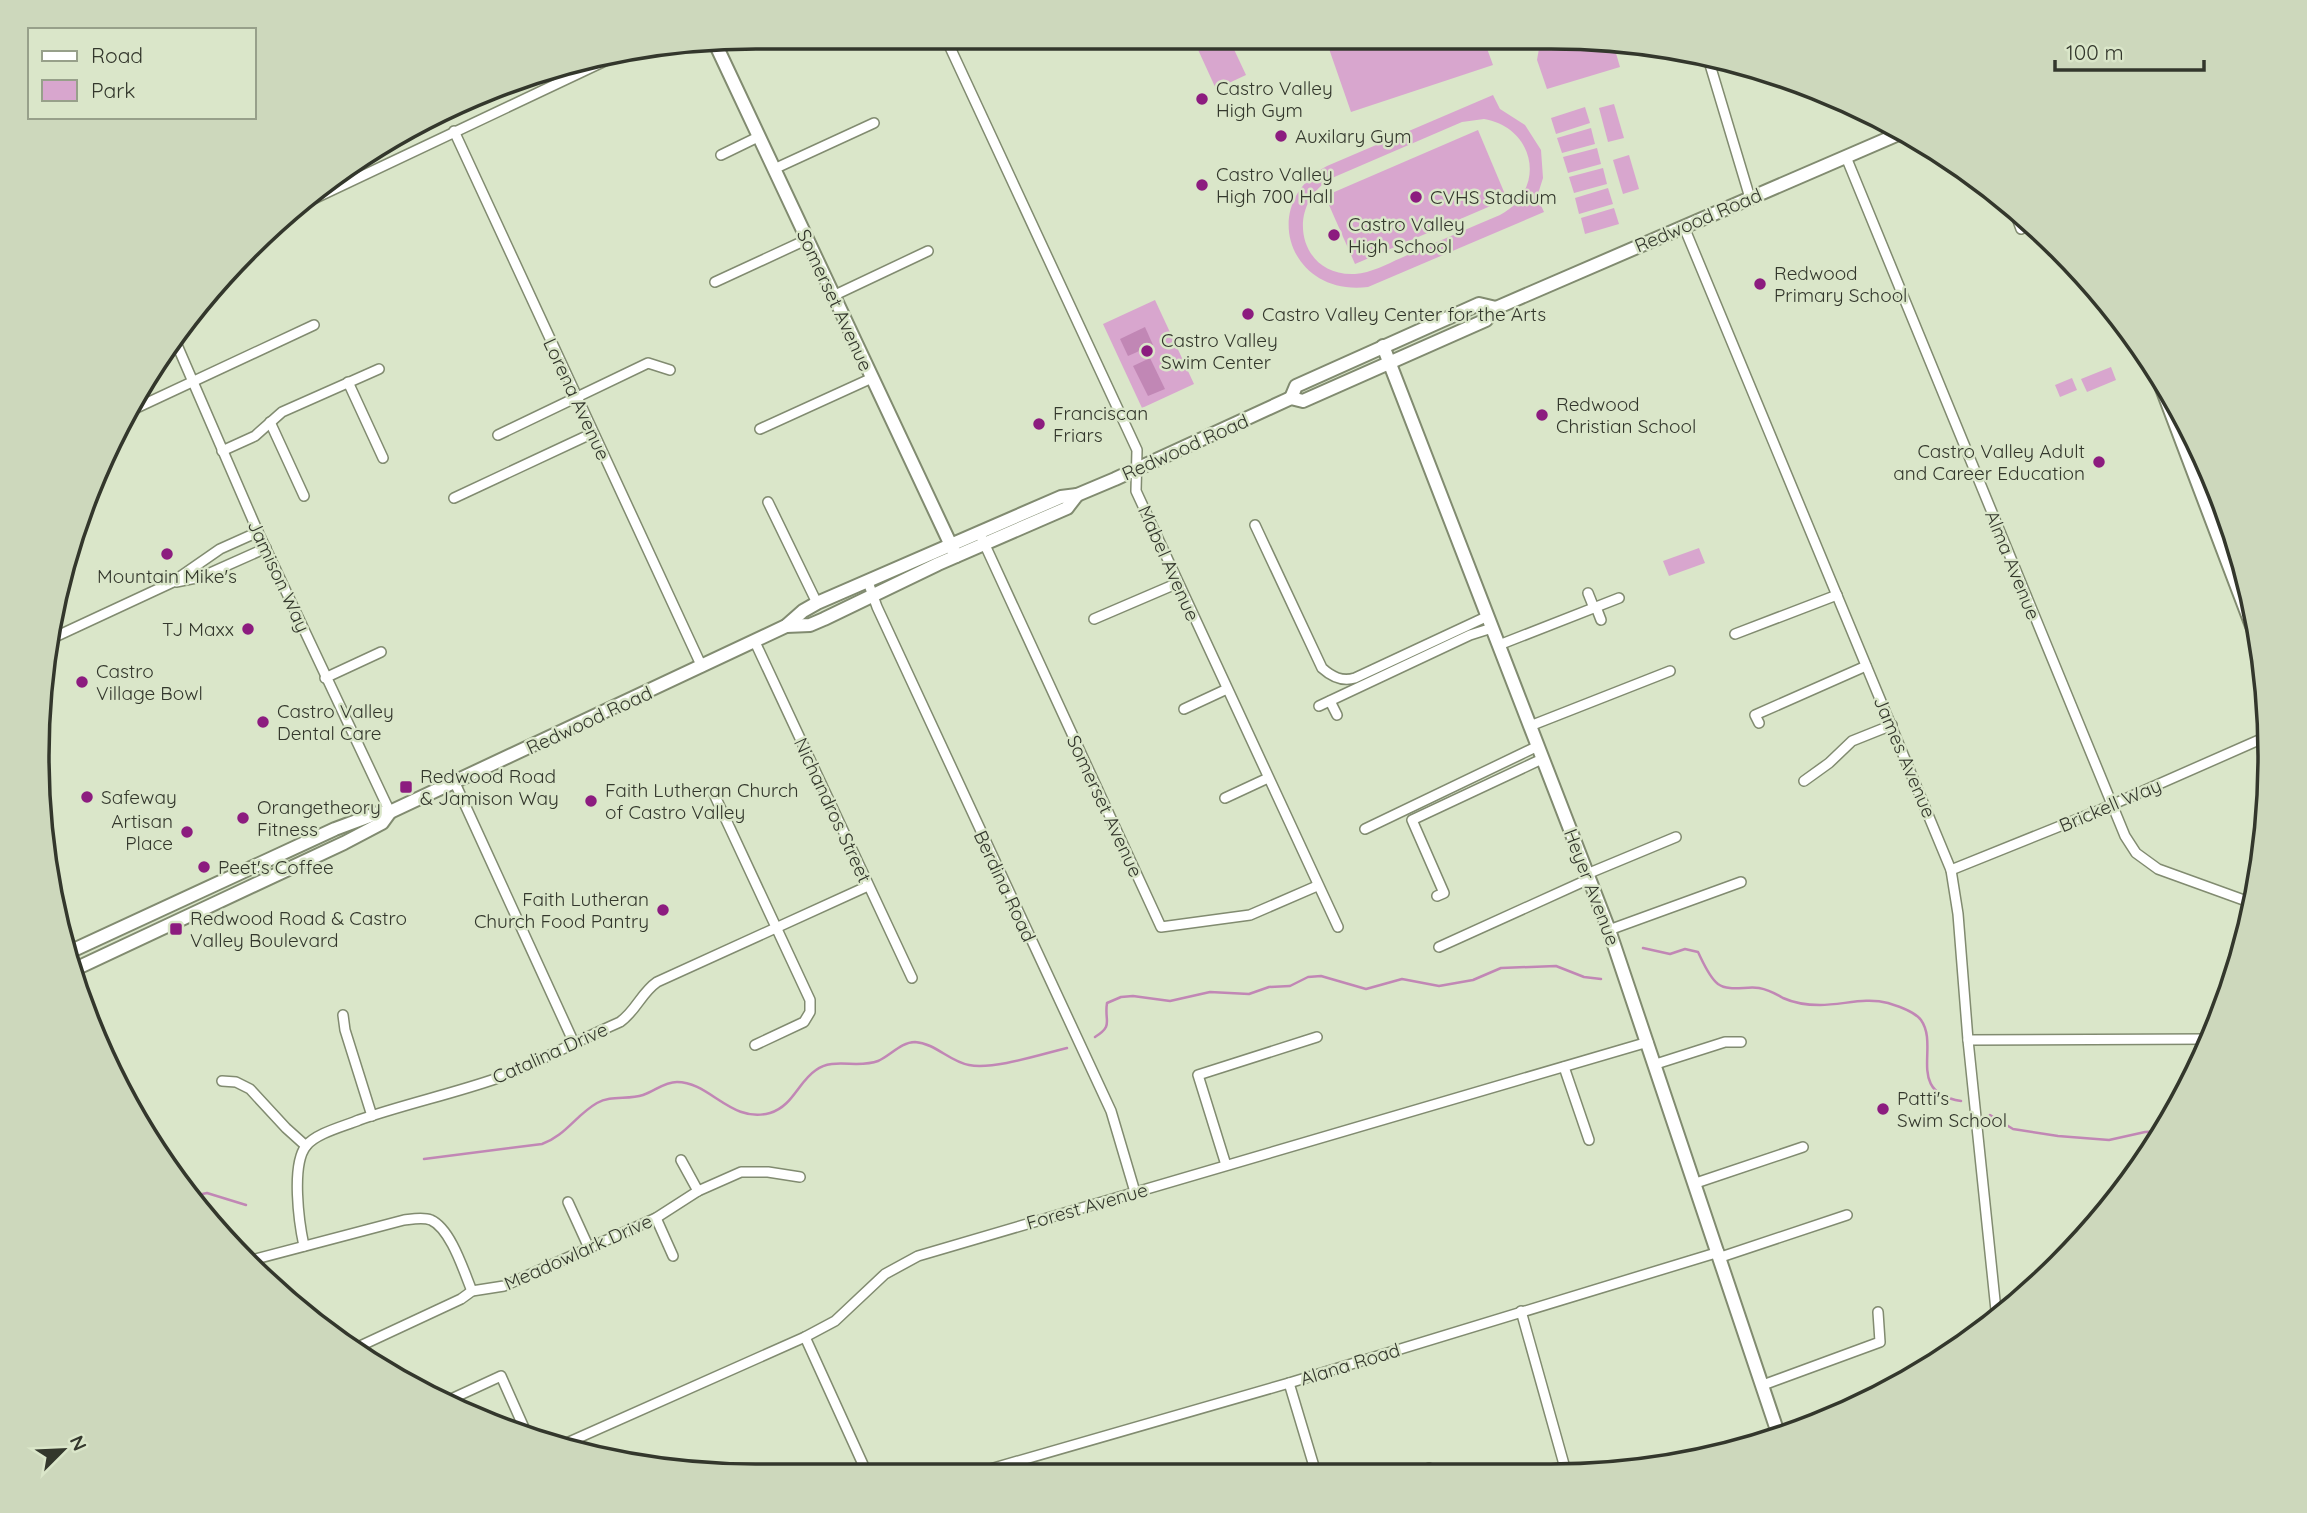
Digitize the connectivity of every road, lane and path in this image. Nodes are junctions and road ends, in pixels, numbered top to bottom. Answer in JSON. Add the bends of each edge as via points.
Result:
{"nodes":[{"id":1,"x":951,"y":49,"type":"edge"},
{"id":2,"x":718,"y":51,"type":"edge"},
{"id":3,"x":1711,"y":68,"type":"edge"},
{"id":4,"x":562,"y":76,"type":"edge"},
{"id":5,"x":874,"y":123,"type":"dead end"},
{"id":6,"x":454,"y":131,"type":"junction"},
{"id":7,"x":758,"y":137,"type":"junction"},
{"id":8,"x":1891,"y":137,"type":"edge"},
{"id":9,"x":721,"y":155,"type":"dead end"},
{"id":10,"x":1846,"y":156,"type":"junction"},
{"id":11,"x":774,"y":169,"type":"junction"},
{"id":12,"x":335,"y":188,"type":"edge"},
{"id":13,"x":1750,"y":198,"type":"junction"},
{"id":14,"x":1684,"y":227,"type":"junction"},
{"id":15,"x":807,"y":239,"type":"junction"},
{"id":16,"x":929,"y":251,"type":"dead end"},
{"id":17,"x":715,"y":282,"type":"dead end"},
{"id":18,"x":835,"y":295,"type":"junction"},
{"id":19,"x":1496,"y":308,"type":"junction"},
{"id":20,"x":314,"y":325,"type":"dead end"},
{"id":21,"x":1383,"y":346,"type":"junction"},
{"id":22,"x":179,"y":348,"type":"edge"},
{"id":23,"x":1390,"y":362,"type":"junction"},
{"id":24,"x":379,"y":369,"type":"dead end"},
{"id":25,"x":670,"y":370,"type":"dead end"},
{"id":26,"x":872,"y":378,"type":"junction"},
{"id":27,"x":195,"y":382,"type":"junction"},
{"id":28,"x":348,"y":382,"type":"junction"},
{"id":29,"x":576,"y":397,"type":"junction"},
{"id":30,"x":1291,"y":398,"type":"junction"},
{"id":31,"x":143,"y":405,"type":"edge"},
{"id":32,"x":270,"y":422,"type":"junction"},
{"id":33,"x":760,"y":429,"type":"dead end"},
{"id":34,"x":593,"y":433,"type":"junction"},
{"id":35,"x":498,"y":435,"type":"dead end"},
{"id":36,"x":2185,"y":445,"type":"edge"},
{"id":37,"x":222,"y":452,"type":"junction"},
{"id":38,"x":383,"y":458,"type":"dead end"},
{"id":39,"x":1137,"y":469,"type":"junction"},
{"id":40,"x":1077,"y":495,"type":"junction"},
{"id":41,"x":304,"y":496,"type":"dead end"},
{"id":42,"x":454,"y":498,"type":"dead end"},
{"id":43,"x":768,"y":502,"type":"dead end"},
{"id":44,"x":1255,"y":525,"type":"dead end"},
{"id":45,"x":258,"y":532,"type":"junction"},
{"id":46,"x":979,"y":532,"type":"junction"},
{"id":47,"x":2222,"y":536,"type":"edge"},
{"id":48,"x":985,"y":545,"type":"junction"},
{"id":49,"x":266,"y":548,"type":"junction"},
{"id":50,"x":953,"y":550,"type":"junction"},
{"id":51,"x":868,"y":582,"type":"junction"},
{"id":52,"x":171,"y":583,"type":"junction"},
{"id":53,"x":1178,"y":583,"type":"junction"},
{"id":54,"x":1588,"y":593,"type":"dead end"},
{"id":55,"x":1837,"y":595,"type":"junction"},
{"id":56,"x":873,"y":596,"type":"junction"},
{"id":57,"x":1619,"y":598,"type":"dead end"},
{"id":58,"x":817,"y":604,"type":"junction"},
{"id":59,"x":1595,"y":607,"type":"junction"},
{"id":60,"x":1094,"y":619,"type":"dead end"},
{"id":61,"x":1601,"y":620,"type":"dead end"},
{"id":62,"x":1490,"y":622,"type":"junction"},
{"id":63,"x":786,"y":626,"type":"junction"},
{"id":64,"x":1735,"y":634,"type":"dead end"},
{"id":65,"x":60,"y":635,"type":"edge"},
{"id":66,"x":755,"y":642,"type":"junction"},
{"id":67,"x":1499,"y":645,"type":"junction"},
{"id":68,"x":381,"y":652,"type":"dead end"},
{"id":69,"x":1866,"y":666,"type":"junction"},
{"id":70,"x":702,"y":667,"type":"junction"},
{"id":71,"x":1670,"y":671,"type":"dead end"},
{"id":72,"x":325,"y":678,"type":"junction"},
{"id":73,"x":1227,"y":689,"type":"junction"},
{"id":74,"x":1330,"y":701,"type":"junction"},
{"id":75,"x":1319,"y":706,"type":"dead end"},
{"id":76,"x":1184,"y":709,"type":"dead end"},
{"id":77,"x":1336,"y":715,"type":"dead end"},
{"id":78,"x":1759,"y":723,"type":"dead end"},
{"id":79,"x":1892,"y":725,"type":"junction"},
{"id":80,"x":1530,"y":726,"type":"junction"},
{"id":81,"x":2257,"y":741,"type":"edge"},
{"id":82,"x":1540,"y":752,"type":"junction"},
{"id":83,"x":1268,"y":778,"type":"junction"},
{"id":84,"x":1804,"y":780,"type":"dead end"},
{"id":85,"x":455,"y":783,"type":"junction"},
{"id":86,"x":714,"y":794,"type":"dead end"},
{"id":87,"x":1225,"y":798,"type":"dead end"},
{"id":88,"x":2112,"y":805,"type":"junction"},
{"id":89,"x":390,"y":812,"type":"junction"},
{"id":90,"x":1365,"y":829,"type":"dead end"},
{"id":91,"x":1676,"y":837,"type":"dead end"},
{"id":92,"x":1951,"y":870,"type":"junction"},
{"id":93,"x":1588,"y":876,"type":"junction"},
{"id":94,"x":1741,"y":882,"type":"dead end"},
{"id":95,"x":867,"y":886,"type":"junction"},
{"id":96,"x":1317,"y":886,"type":"junction"},
{"id":97,"x":1437,"y":896,"type":"dead end"},
{"id":98,"x":2243,"y":900,"type":"edge"},
{"id":99,"x":776,"y":927,"type":"junction"},
{"id":100,"x":1338,"y":927,"type":"dead end"},
{"id":101,"x":1609,"y":930,"type":"junction"},
{"id":102,"x":1439,"y":947,"type":"dead end"},
{"id":103,"x":76,"y":949,"type":"edge"},
{"id":104,"x":81,"y":966,"type":"edge"},
{"id":105,"x":912,"y":978,"type":"dead end"},
{"id":106,"x":343,"y":1015,"type":"dead end"},
{"id":107,"x":1317,"y":1037,"type":"dead end"},
{"id":108,"x":2199,"y":1039,"type":"edge"},
{"id":109,"x":1968,"y":1040,"type":"junction"},
{"id":110,"x":1648,"y":1042,"type":"junction"},
{"id":111,"x":1741,"y":1042,"type":"dead end"},
{"id":112,"x":575,"y":1043,"type":"junction"},
{"id":113,"x":755,"y":1045,"type":"dead end"},
{"id":114,"x":1656,"y":1064,"type":"junction"},
{"id":115,"x":1564,"y":1067,"type":"junction"},
{"id":116,"x":222,"y":1081,"type":"dead end"},
{"id":117,"x":372,"y":1116,"type":"junction"},
{"id":118,"x":1589,"y":1140,"type":"dead end"},
{"id":119,"x":306,"y":1146,"type":"junction"},
{"id":120,"x":1803,"y":1147,"type":"dead end"},
{"id":121,"x":681,"y":1160,"type":"dead end"},
{"id":122,"x":1226,"y":1165,"type":"junction"},
{"id":123,"x":800,"y":1177,"type":"dead end"},
{"id":124,"x":1696,"y":1183,"type":"junction"},
{"id":125,"x":698,"y":1191,"type":"junction"},
{"id":126,"x":1135,"y":1192,"type":"junction"},
{"id":127,"x":568,"y":1202,"type":"dead end"},
{"id":128,"x":1847,"y":1215,"type":"dead end"},
{"id":129,"x":656,"y":1218,"type":"junction"},
{"id":130,"x":304,"y":1246,"type":"junction"},
{"id":131,"x":589,"y":1248,"type":"junction"},
{"id":132,"x":1720,"y":1254,"type":"junction"},
{"id":133,"x":673,"y":1256,"type":"dead end"},
{"id":134,"x":258,"y":1258,"type":"edge"},
{"id":135,"x":472,"y":1291,"type":"junction"},
{"id":136,"x":1996,"y":1306,"type":"edge"},
{"id":137,"x":1521,"y":1311,"type":"junction"},
{"id":138,"x":1878,"y":1312,"type":"dead end"},
{"id":139,"x":805,"y":1337,"type":"junction"},
{"id":140,"x":363,"y":1345,"type":"edge"},
{"id":141,"x":1289,"y":1383,"type":"junction"},
{"id":142,"x":1763,"y":1385,"type":"junction"},
{"id":143,"x":456,"y":1397,"type":"edge"},
{"id":144,"x":522,"y":1423,"type":"edge"},
{"id":145,"x":1776,"y":1427,"type":"edge"},
{"id":146,"x":573,"y":1440,"type":"edge"},
{"id":147,"x":1564,"y":1463,"type":"edge"},
{"id":148,"x":863,"y":1464,"type":"edge"},
{"id":149,"x":1008,"y":1464,"type":"edge"},
{"id":150,"x":1313,"y":1464,"type":"edge"}],
"edges":[{"from":1,"to":39,"type":"street","name":"Mabel Avenue","via":[[1137,450]]},
{"from":2,"to":7,"type":"main road","name":"Somerset Avenue"},
{"from":3,"to":13,"type":"street"},
{"from":4,"to":6,"type":"street"},
{"from":5,"to":11,"type":"street"},
{"from":6,"to":12,"type":"street"},
{"from":6,"to":29,"type":"street","name":"Lorena Avenue"},
{"from":7,"to":9,"type":"street"},
{"from":7,"to":11,"type":"main road","name":"Somerset Avenue"},
{"from":8,"to":10,"type":"main road","name":"Redwood Road"},
{"from":10,"to":13,"type":"main road","name":"Redwood Road"},
{"from":10,"to":88,"type":"street","name":"Alma Avenue"},
{"from":11,"to":15,"type":"main road","name":"Somerset Avenue"},
{"from":13,"to":14,"type":"main road","name":"Redwood Road"},
{"from":14,"to":19,"type":"main road","name":"Redwood Road"},
{"from":14,"to":55,"type":"street","name":"James Avenue"},
{"from":15,"to":17,"type":"street"},
{"from":15,"to":18,"type":"main road","name":"Somerset Avenue"},
{"from":16,"to":18,"type":"street"},
{"from":18,"to":26,"type":"main road","name":"Somerset Avenue"},
{"from":19,"to":21,"type":"main road","name":"Redwood Road","via":[[1479,304]]},
{"from":19,"to":23,"type":"main road","name":"Redwood Road","via":[[1486,320]]},
{"from":20,"to":27,"type":"street"},
{"from":21,"to":23,"type":"main road","name":"Heyer Avenue"},
{"from":21,"to":30,"type":"main road","name":"Redwood Road","via":[[1296,386]]},
{"from":22,"to":27,"type":"street","name":"Jamison Way"},
{"from":23,"to":30,"type":"main road","name":"Redwood Road","via":[[1303,401]]},
{"from":23,"to":62,"type":"main road","name":"Heyer Avenue"},
{"from":24,"to":28,"type":"street"},
{"from":25,"to":29,"type":"street","via":[[648,363]]},
{"from":26,"to":33,"type":"street"},
{"from":26,"to":50,"type":"main road","name":"Somerset Avenue"},
{"from":27,"to":31,"type":"street"},
{"from":27,"to":37,"type":"street","name":"Jamison Way"},
{"from":28,"to":32,"type":"street"},
{"from":28,"to":38,"type":"street"},
{"from":29,"to":34,"type":"street","name":"Lorena Avenue"},
{"from":29,"to":35,"type":"street"},
{"from":30,"to":39,"type":"main road","name":"Redwood Road"},
{"from":32,"to":37,"type":"street","via":[[255,436]]},
{"from":32,"to":41,"type":"street"},
{"from":34,"to":42,"type":"street"},
{"from":34,"to":70,"type":"street","name":"Lorena Avenue"},
{"from":36,"to":47,"type":"main road"},
{"from":37,"to":45,"type":"street","name":"Jamison Way"},
{"from":39,"to":40,"type":"main road","name":"Redwood Road"},
{"from":39,"to":53,"type":"street","name":"Mabel Avenue","via":[[1136,491]]},
{"from":40,"to":46,"type":"main road","name":"Redwood Road","via":[[1061,496]]},
{"from":40,"to":48,"type":"main road","name":"Redwood Road","via":[[1067,508]]},
{"from":43,"to":58,"type":"street"},
{"from":44,"to":62,"type":"street","via":[[1322,668],[1336,678],[1355,678]]},
{"from":45,"to":49,"type":"street","name":"Jamison Way"},
{"from":45,"to":52,"type":"street","via":[[220,549]]},
{"from":46,"to":48,"type":"street","name":"Somerset Avenue"},
{"from":46,"to":50,"type":"main road","name":"Redwood Road"},
{"from":48,"to":50,"type":"main road","name":"Redwood Road"},
{"from":48,"to":96,"type":"street","name":"Somerset Avenue","via":[[1161,927],[1250,915]]},
{"from":49,"to":52,"type":"street","via":[[201,577]]},
{"from":49,"to":72,"type":"street","name":"Jamison Way"},
{"from":50,"to":51,"type":"main road","name":"Redwood Road"},
{"from":50,"to":56,"type":"main road","name":"Redwood Road"},
{"from":51,"to":56,"type":"street","name":"Berdina Road"},
{"from":51,"to":58,"type":"main road","name":"Redwood Road"},
{"from":52,"to":65,"type":"street"},
{"from":53,"to":60,"type":"street"},
{"from":53,"to":73,"type":"street","name":"Mabel Avenue"},
{"from":54,"to":59,"type":"street"},
{"from":55,"to":64,"type":"street"},
{"from":55,"to":69,"type":"street","name":"James Avenue"},
{"from":56,"to":63,"type":"main road","name":"Redwood Road","via":[[810,625]]},
{"from":56,"to":126,"type":"street","name":"Berdina Road","via":[[1111,1111]]},
{"from":57,"to":59,"type":"street"},
{"from":58,"to":63,"type":"main road","name":"Redwood Road"},
{"from":59,"to":61,"type":"street"},
{"from":59,"to":67,"type":"street"},
{"from":62,"to":67,"type":"main road","name":"Heyer Avenue"},
{"from":62,"to":74,"type":"street"},
{"from":63,"to":66,"type":"main road","name":"Redwood Road"},
{"from":66,"to":70,"type":"main road","name":"Redwood Road"},
{"from":66,"to":95,"type":"street","name":"Nichandros Street"},
{"from":67,"to":80,"type":"main road","name":"Heyer Avenue"},
{"from":68,"to":72,"type":"street"},
{"from":69,"to":78,"type":"street","via":[[1755,715]]},
{"from":69,"to":79,"type":"street","name":"James Avenue"},
{"from":70,"to":85,"type":"main road","name":"Redwood Road"},
{"from":71,"to":80,"type":"street"},
{"from":72,"to":89,"type":"street","name":"Jamison Way"},
{"from":73,"to":76,"type":"street"},
{"from":73,"to":83,"type":"street","name":"Mabel Avenue"},
{"from":74,"to":75,"type":"street"},
{"from":74,"to":77,"type":"street"},
{"from":79,"to":84,"type":"street","via":[[1852,741]]},
{"from":79,"to":92,"type":"street","name":"James Avenue"},
{"from":80,"to":82,"type":"main road","name":"Heyer Avenue"},
{"from":81,"to":88,"type":"street","name":"Brickell Way"},
{"from":82,"to":90,"type":"street"},
{"from":82,"to":93,"type":"main road","name":"Heyer Avenue"},
{"from":82,"to":97,"type":"street","via":[[1412,820],[1444,893]]},
{"from":83,"to":87,"type":"street"},
{"from":83,"to":96,"type":"street","name":"Mabel Avenue"},
{"from":85,"to":89,"type":"main road","name":"Redwood Road"},
{"from":85,"to":112,"type":"street"},
{"from":86,"to":99,"type":"street"},
{"from":88,"to":92,"type":"street","name":"Brickell Way"},
{"from":88,"to":98,"type":"street","name":"Alma Avenue","via":[[2125,836],[2142,859],[2167,873]]},
{"from":89,"to":103,"type":"main road","name":"Redwood Road","via":[[335,829]]},
{"from":89,"to":104,"type":"main road","name":"Redwood Road","via":[[382,823],[344,843]]},
{"from":91,"to":93,"type":"street"},
{"from":92,"to":109,"type":"street","name":"James Avenue"},
{"from":93,"to":101,"type":"main road","name":"Heyer Avenue"},
{"from":93,"to":102,"type":"street"},
{"from":94,"to":101,"type":"street"},
{"from":95,"to":99,"type":"street","name":"Catalina Drive"},
{"from":95,"to":105,"type":"street","name":"Nichandros Street"},
{"from":96,"to":100,"type":"street","name":"Mabel Avenue"},
{"from":99,"to":112,"type":"street","name":"Catalina Drive","via":[[657,982],[631,1014]]},
{"from":99,"to":113,"type":"street","via":[[810,1000],[810,1012],[804,1022]]},
{"from":101,"to":110,"type":"main road","name":"Heyer Avenue"},
{"from":106,"to":117,"type":"street"},
{"from":107,"to":122,"type":"street","via":[[1198,1075]]},
{"from":108,"to":109,"type":"street"},
{"from":109,"to":136,"type":"street","name":"James Avenue"},
{"from":110,"to":114,"type":"main road","name":"Heyer Avenue"},
{"from":110,"to":115,"type":"street","name":"Forest Avenue"},
{"from":111,"to":114,"type":"street","via":[[1724,1042]]},
{"from":112,"to":117,"type":"street","name":"Catalina Drive","via":[[499,1077]]},
{"from":114,"to":124,"type":"main road","name":"Heyer Avenue"},
{"from":115,"to":118,"type":"street"},
{"from":115,"to":122,"type":"street","name":"Forest Avenue"},
{"from":116,"to":119,"type":"street","via":[[250,1089]]},
{"from":117,"to":119,"type":"street","name":"Catalina Drive","via":[[331,1130]]},
{"from":119,"to":130,"type":"street","via":[[297,1197]]},
{"from":120,"to":124,"type":"street"},
{"from":121,"to":125,"type":"street"},
{"from":122,"to":126,"type":"street","name":"Forest Avenue"},
{"from":123,"to":125,"type":"street","name":"Meadowlark Drive","via":[[741,1172]]},
{"from":124,"to":132,"type":"main road","name":"Heyer Avenue"},
{"from":125,"to":129,"type":"street","name":"Meadowlark Drive"},
{"from":126,"to":139,"type":"street","name":"Forest Avenue","via":[[918,1256],[885,1274],[835,1321]]},
{"from":127,"to":131,"type":"street"},
{"from":128,"to":132,"type":"street","name":"Alana Road"},
{"from":129,"to":131,"type":"street","name":"Meadowlark Drive"},
{"from":129,"to":133,"type":"street"},
{"from":130,"to":134,"type":"street"},
{"from":130,"to":135,"type":"street","via":[[404,1220],[429,1219],[448,1237]]},
{"from":131,"to":135,"type":"street","name":"Meadowlark Drive","via":[[504,1286]]},
{"from":132,"to":137,"type":"street","name":"Alana Road"},
{"from":132,"to":142,"type":"main road","name":"Heyer Avenue"},
{"from":135,"to":140,"type":"street","name":"Meadowlark Drive"},
{"from":137,"to":141,"type":"street","name":"Alana Road"},
{"from":137,"to":147,"type":"street"},
{"from":138,"to":142,"type":"street","via":[[1880,1342]]},
{"from":139,"to":146,"type":"street","name":"Forest Avenue"},
{"from":139,"to":148,"type":"street"},
{"from":141,"to":149,"type":"street","name":"Alana Road"},
{"from":141,"to":150,"type":"street"},
{"from":142,"to":145,"type":"main road","name":"Heyer Avenue"},
{"from":143,"to":144,"type":"street","via":[[501,1376]]}]}
